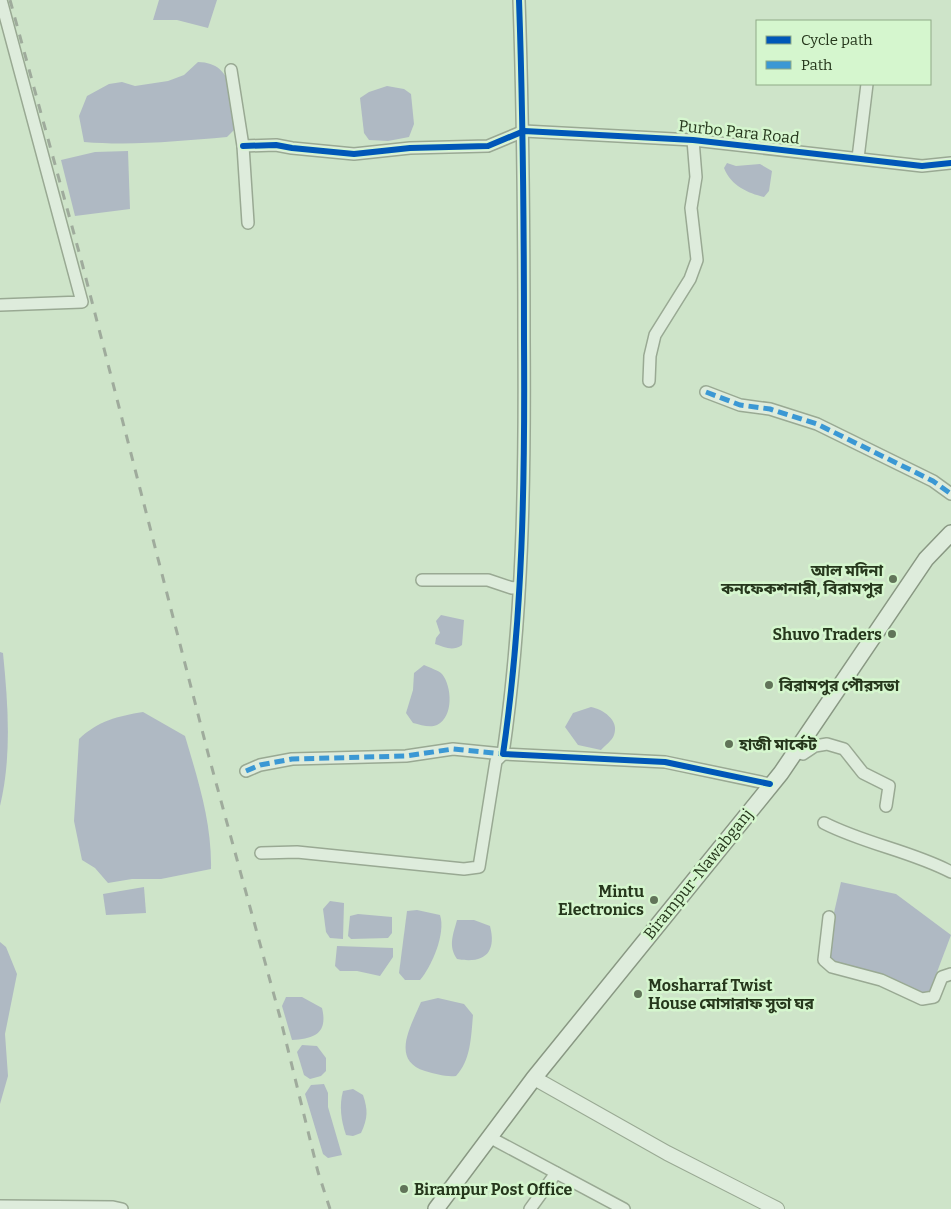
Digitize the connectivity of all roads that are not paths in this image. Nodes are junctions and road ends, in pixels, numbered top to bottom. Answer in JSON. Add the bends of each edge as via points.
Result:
{"nodes":[{"id":1,"x":1,"y":0,"type":"edge"},
{"id":2,"x":519,"y":0,"type":"edge"},
{"id":3,"x":12,"y":44,"type":"junction"},
{"id":4,"x":0,"y":46,"type":"edge"},
{"id":5,"x":231,"y":70,"type":"dead end"},
{"id":6,"x":867,"y":85,"type":"edge"},
{"id":7,"x":524,"y":131,"type":"junction"},
{"id":8,"x":693,"y":140,"type":"junction"},
{"id":9,"x":243,"y":146,"type":"junction"},
{"id":10,"x":858,"y":158,"type":"junction"},
{"id":11,"x":951,"y":163,"type":"edge"},
{"id":12,"x":248,"y":223,"type":"dead end"},
{"id":13,"x":0,"y":305,"type":"edge"},
{"id":14,"x":649,"y":381,"type":"dead end"},
{"id":15,"x":706,"y":392,"type":"dead end"},
{"id":16,"x":951,"y":494,"type":"edge"},
{"id":17,"x":951,"y":533,"type":"edge"},
{"id":18,"x":422,"y":580,"type":"dead end"},
{"id":19,"x":519,"y":587,"type":"junction"},
{"id":20,"x":794,"y":752,"type":"junction"},
{"id":21,"x":503,"y":754,"type":"junction"},
{"id":22,"x":246,"y":771,"type":"dead end"},
{"id":23,"x":770,"y":784,"type":"junction"},
{"id":24,"x":886,"y":806,"type":"dead end"},
{"id":25,"x":824,"y":823,"type":"dead end"},
{"id":26,"x":261,"y":853,"type":"dead end"},
{"id":27,"x":951,"y":872,"type":"edge"},
{"id":28,"x":829,"y":917,"type":"dead end"},
{"id":29,"x":951,"y":974,"type":"edge"},
{"id":30,"x":534,"y":1078,"type":"junction"},
{"id":31,"x":491,"y":1138,"type":"junction"},
{"id":32,"x":556,"y":1173,"type":"junction"},
{"id":33,"x":0,"y":1206,"type":"edge"},
{"id":34,"x":122,"y":1209,"type":"edge"},
{"id":35,"x":436,"y":1209,"type":"edge"},
{"id":36,"x":530,"y":1209,"type":"edge"},
{"id":37,"x":624,"y":1209,"type":"edge"},
{"id":38,"x":778,"y":1209,"type":"edge"}],
"edges":[{"from":1,"to":3,"type":"street"},
{"from":2,"to":7,"type":"street"},
{"from":3,"to":4,"type":"street"},
{"from":3,"to":13,"type":"street","via":[[82,302]]},
{"from":5,"to":9,"type":"street"},
{"from":6,"to":10,"type":"street"},
{"from":7,"to":8,"type":"street","name":"Purbo Para Road"},
{"from":7,"to":9,"type":"street","via":[[488,146],[410,148],[354,154],[276,145]]},
{"from":7,"to":19,"type":"street","via":[[524,448]]},
{"from":8,"to":10,"type":"street","name":"Purbo Para Road"},
{"from":8,"to":14,"type":"street","via":[[696,176],[691,208],[696,260],[690,279],[655,334]]},
{"from":9,"to":12,"type":"street"},
{"from":10,"to":11,"type":"street","name":"Purbo Para Road","via":[[922,166]]},
{"from":15,"to":16,"type":"street","via":[[740,405],[770,409],[817,424],[933,481]]},
{"from":17,"to":20,"type":"main road","name":"Birampur-Nawabganj","via":[[926,559]]},
{"from":18,"to":19,"type":"street","via":[[488,580],[512,588]]},
{"from":19,"to":21,"type":"street","via":[[514,680]]},
{"from":20,"to":23,"type":"main road","name":"Birampur-Nawabganj"},
{"from":20,"to":24,"type":"street","via":[[803,754],[815,746],[827,744],[844,749],[863,773],[889,786]]},
{"from":21,"to":22,"type":"street","via":[[453,748],[406,756],[292,759]]},
{"from":21,"to":23,"type":"street","via":[[665,762]]},
{"from":21,"to":26,"type":"street","via":[[496,761],[479,867],[464,869],[296,852]]},
{"from":23,"to":30,"type":"main road","name":"Birampur-Nawabganj"},
{"from":25,"to":27,"type":"street"},
{"from":28,"to":29,"type":"street","via":[[824,960],[832,967],[880,980],[922,999],[934,997],[942,977]]},
{"from":30,"to":31,"type":"main road","name":"Birampur-Nawabganj"},
{"from":30,"to":38,"type":"street","via":[[667,1153]]},
{"from":31,"to":32,"type":"street"},
{"from":31,"to":35,"type":"main road","name":"Birampur-Nawabganj"},
{"from":32,"to":36,"type":"street"},
{"from":32,"to":37,"type":"street"},
{"from":33,"to":34,"type":"street"}]}
